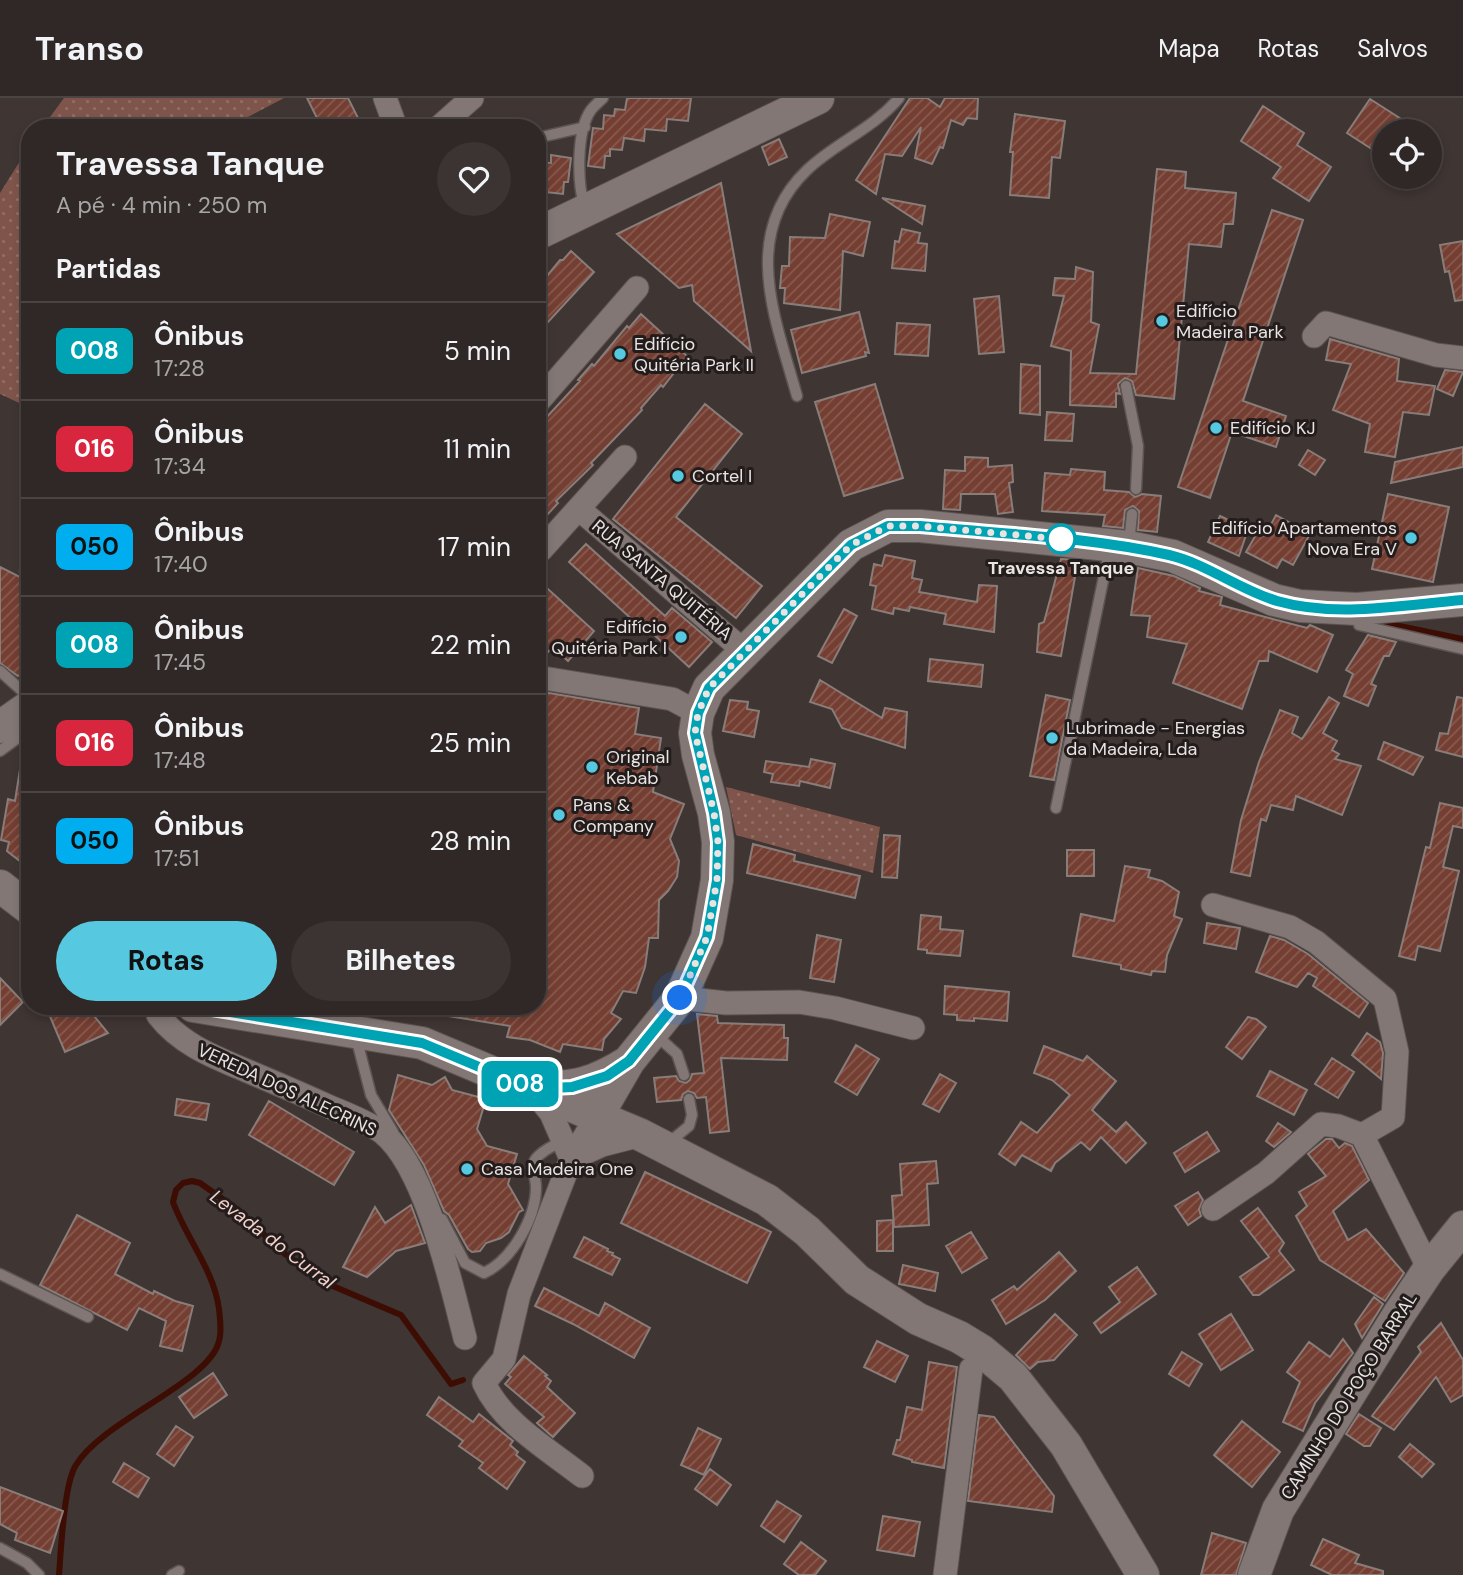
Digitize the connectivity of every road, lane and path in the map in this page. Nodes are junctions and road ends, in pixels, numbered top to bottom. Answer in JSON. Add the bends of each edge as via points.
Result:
{"nodes":[{"id":1,"x":385,"y":98,"type":"edge"},
{"id":2,"x":472,"y":98,"type":"edge"},
{"id":3,"x":603,"y":98,"type":"edge"},
{"id":4,"x":818,"y":98,"type":"edge"},
{"id":5,"x":899,"y":98,"type":"edge"},
{"id":6,"x":393,"y":119,"type":"edge"},
{"id":7,"x":448,"y":119,"type":"edge"},
{"id":8,"x":585,"y":127,"type":"junction"},
{"id":9,"x":546,"y":136,"type":"edge"},
{"id":10,"x":586,"y":211,"type":"junction"},
{"id":11,"x":546,"y":230,"type":"edge"},
{"id":12,"x":637,"y":288,"type":"dead end"},
{"id":13,"x":1314,"y":336,"type":"dead end"},
{"id":14,"x":1463,"y":358,"type":"edge"},
{"id":15,"x":1126,"y":386,"type":"dead end"},
{"id":16,"x":546,"y":393,"type":"edge"},
{"id":17,"x":797,"y":396,"type":"dead end"},
{"id":18,"x":625,"y":457,"type":"dead end"},
{"id":19,"x":1136,"y":489,"type":"dead end"},
{"id":20,"x":579,"y":509,"type":"junction"},
{"id":21,"x":1132,"y":514,"type":"dead end"},
{"id":22,"x":546,"y":545,"type":"edge"},
{"id":23,"x":1120,"y":545,"type":"junction"},
{"id":24,"x":1463,"y":600,"type":"edge"},
{"id":25,"x":1359,"y":625,"type":"dead end"},
{"id":26,"x":1463,"y":649,"type":"edge"},
{"id":27,"x":744,"y":651,"type":"junction"},
{"id":28,"x":0,"y":671,"type":"edge"},
{"id":29,"x":546,"y":678,"type":"edge"},
{"id":30,"x":21,"y":690,"type":"edge"},
{"id":31,"x":21,"y":712,"type":"edge"},
{"id":32,"x":698,"y":713,"type":"junction"},
{"id":33,"x":0,"y":727,"type":"edge"},
{"id":34,"x":21,"y":736,"type":"edge"},
{"id":35,"x":0,"y":751,"type":"edge"},
{"id":36,"x":1056,"y":808,"type":"dead end"},
{"id":37,"x":0,"y":886,"type":"edge"},
{"id":38,"x":21,"y":902,"type":"edge"},
{"id":39,"x":1213,"y":905,"type":"dead end"},
{"id":40,"x":680,"y":998,"type":"junction"},
{"id":41,"x":158,"y":1015,"type":"edge"},
{"id":42,"x":251,"y":1015,"type":"edge"},
{"id":43,"x":913,"y":1028,"type":"dead end"},
{"id":44,"x":354,"y":1031,"type":"junction"},
{"id":45,"x":654,"y":1033,"type":"junction"},
{"id":46,"x":629,"y":1061,"type":"junction"},
{"id":47,"x":684,"y":1075,"type":"dead end"},
{"id":48,"x":532,"y":1089,"type":"junction"},
{"id":49,"x":688,"y":1099,"type":"dead end"},
{"id":50,"x":596,"y":1118,"type":"junction"},
{"id":51,"x":1362,"y":1135,"type":"junction"},
{"id":52,"x":652,"y":1141,"type":"junction"},
{"id":53,"x":567,"y":1150,"type":"junction"},
{"id":54,"x":1213,"y":1209,"type":"dead end"},
{"id":55,"x":1463,"y":1227,"type":"edge"},
{"id":56,"x":1429,"y":1269,"type":"junction"},
{"id":57,"x":0,"y":1274,"type":"edge"},
{"id":58,"x":88,"y":1317,"type":"dead end"},
{"id":59,"x":466,"y":1338,"type":"dead end"},
{"id":60,"x":971,"y":1369,"type":"dead end"},
{"id":61,"x":582,"y":1476,"type":"dead end"},
{"id":62,"x":0,"y":1548,"type":"edge"},
{"id":63,"x":39,"y":1575,"type":"edge"},
{"id":64,"x":945,"y":1575,"type":"edge"},
{"id":65,"x":1143,"y":1575,"type":"edge"},
{"id":66,"x":1254,"y":1575,"type":"edge"}],
"edges":[{"from":1,"to":6,"type":"street"},
{"from":2,"to":7,"type":"street"},
{"from":3,"to":8,"type":"lane","via":[[590,111]]},
{"from":4,"to":10,"type":"street"},
{"from":5,"to":17,"type":"lane","via":[[871,125],[808,169],[786,194],[775,217],[766,251],[767,271]]},
{"from":8,"to":9,"type":"lane"},
{"from":8,"to":10,"type":"lane","via":[[578,178]]},
{"from":10,"to":11,"type":"street"},
{"from":12,"to":16,"type":"street"},
{"from":13,"to":14,"type":"street","via":[[1326,323],[1436,355]]},
{"from":15,"to":19,"type":"lane","via":[[1138,446]]},
{"from":18,"to":20,"type":"street","name":"RUA SANTA QUITÉRIA"},
{"from":20,"to":22,"type":"street","name":"RUA SANTA QUITÉRIA"},
{"from":20,"to":27,"type":"street","name":"RUA SANTA QUITÉRIA"},
{"from":21,"to":23,"type":"lane"},
{"from":23,"to":24,"type":"street","via":[[1173,556],[1274,600],[1300,606],[1357,609]]},
{"from":23,"to":27,"type":"street","via":[[888,526],[846,540]]},
{"from":23,"to":36,"type":"lane"},
{"from":25,"to":26,"type":"lane"},
{"from":27,"to":32,"type":"street","via":[[709,688]]},
{"from":28,"to":30,"type":"lane"},
{"from":29,"to":32,"type":"street","via":[[672,699]]},
{"from":31,"to":33,"type":"street"},
{"from":32,"to":40,"type":"street","via":[[695,733],[718,842],[717,880],[707,937]]},
{"from":34,"to":35,"type":"lane"},
{"from":37,"to":38,"type":"street"},
{"from":39,"to":51,"type":"street","via":[[1290,927],[1316,942],[1384,999],[1397,1052],[1393,1116]]},
{"from":40,"to":43,"type":"street","via":[[799,1002]]},
{"from":40,"to":45,"type":"street"},
{"from":41,"to":59,"type":"street","name":"VEREDA DOS ALECRINS","via":[[193,1047],[382,1133],[398,1150],[421,1192]]},
{"from":42,"to":44,"type":"street"},
{"from":44,"to":48,"type":"street","via":[[422,1043]]},
{"from":44,"to":53,"type":"lane","via":[[371,1095],[472,1269],[484,1273],[497,1267],[528,1225],[535,1203],[536,1159],[549,1148]]},
{"from":45,"to":46,"type":"street"},
{"from":45,"to":47,"type":"lane","via":[[677,1054]]},
{"from":46,"to":48,"type":"street","via":[[593,1082]]},
{"from":46,"to":50,"type":"street"},
{"from":46,"to":52,"type":"street","via":[[628,1106]]},
{"from":48,"to":50,"type":"street"},
{"from":48,"to":53,"type":"street","via":[[551,1113]]},
{"from":49,"to":52,"type":"lane","via":[[690,1126]]},
{"from":50,"to":52,"type":"street"},
{"from":50,"to":53,"type":"street"},
{"from":51,"to":54,"type":"street","via":[[1321,1124],[1266,1173]]},
{"from":51,"to":56,"type":"street"},
{"from":52,"to":53,"type":"street"},
{"from":52,"to":65,"type":"street","via":[[766,1200],[807,1231],[858,1280],[918,1320],[982,1351],[1013,1377],[1066,1445]]},
{"from":53,"to":61,"type":"street","via":[[519,1294],[504,1360],[474,1382],[508,1417]]},
{"from":55,"to":56,"type":"street","name":"CAMINHO DO POÇO BARRAL"},
{"from":56,"to":66,"type":"street","name":"CAMINHO DO POÇO BARRAL","via":[[1278,1510]]},
{"from":57,"to":58,"type":"lane"},
{"from":60,"to":64,"type":"street"},
{"from":62,"to":63,"type":"lane"}]}
